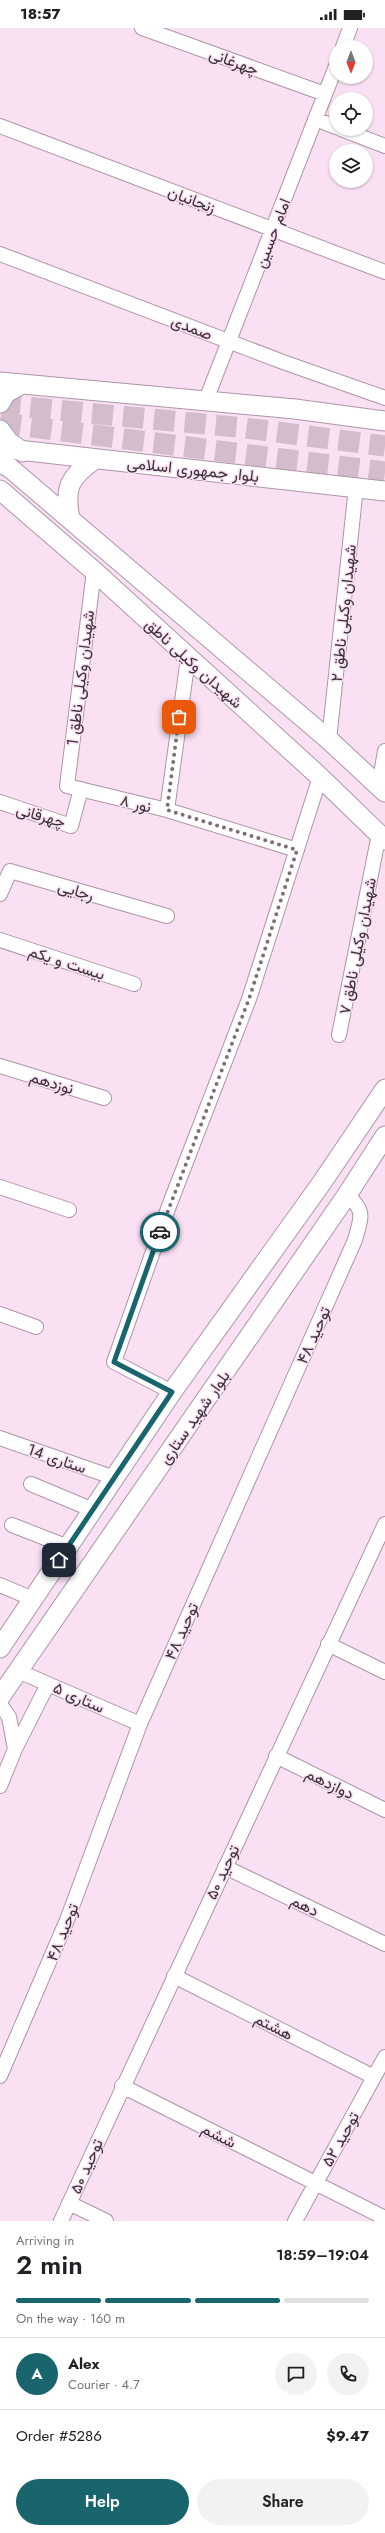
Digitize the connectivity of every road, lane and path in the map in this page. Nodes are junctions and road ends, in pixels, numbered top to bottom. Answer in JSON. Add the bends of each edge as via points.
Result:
{"nodes":[{"id":1,"x":142,"y":28,"type":"edge"},
{"id":2,"x":350,"y":28,"type":"edge"},
{"id":3,"x":346,"y":40,"type":"edge"},
{"id":4,"x":329,"y":84,"type":"edge"},
{"id":5,"x":325,"y":94,"type":"junction"},
{"id":6,"x":315,"y":119,"type":"junction"},
{"id":7,"x":329,"y":124,"type":"edge"},
{"id":8,"x":0,"y":126,"type":"edge"},
{"id":9,"x":359,"y":136,"type":"edge"},
{"id":10,"x":385,"y":146,"type":"edge"},
{"id":11,"x":273,"y":230,"type":"junction"},
{"id":12,"x":0,"y":254,"type":"edge"},
{"id":13,"x":385,"y":272,"type":"edge"},
{"id":14,"x":230,"y":342,"type":"junction"},
{"id":15,"x":0,"y":382,"type":"edge"},
{"id":16,"x":22,"y":384,"type":"junction"},
{"id":17,"x":385,"y":398,"type":"edge"},
{"id":18,"x":206,"y":400,"type":"junction"},
{"id":19,"x":0,"y":403,"type":"edge"},
{"id":20,"x":385,"y":421,"type":"edge"},
{"id":21,"x":0,"y":430,"type":"edge"},
{"id":22,"x":0,"y":448,"type":"edge"},
{"id":23,"x":23,"y":452,"type":"junction"},
{"id":24,"x":95,"y":459,"type":"junction"},
{"id":25,"x":0,"y":463,"type":"edge"},
{"id":26,"x":356,"y":486,"type":"junction"},
{"id":27,"x":385,"y":491,"type":"edge"},
{"id":28,"x":1,"y":496,"type":"edge"},
{"id":29,"x":70,"y":519,"type":"junction"},
{"id":30,"x":94,"y":571,"type":"junction"},
{"id":31,"x":188,"y":658,"type":"junction"},
{"id":32,"x":329,"y":740,"type":"junction"},
{"id":33,"x":385,"y":752,"type":"edge"},
{"id":34,"x":320,"y":777,"type":"junction"},
{"id":35,"x":67,"y":786,"type":"joint"},
{"id":36,"x":81,"y":789,"type":"junction"},
{"id":37,"x":382,"y":789,"type":"edge"},
{"id":38,"x":0,"y":802,"type":"edge"},
{"id":39,"x":167,"y":810,"type":"junction"},
{"id":40,"x":382,"y":837,"type":"edge"},
{"id":41,"x":297,"y":850,"type":"junction"},
{"id":42,"x":0,"y":894,"type":"edge"},
{"id":43,"x":167,"y":916,"type":"dead end"},
{"id":44,"x":0,"y":940,"type":"edge"},
{"id":45,"x":134,"y":984,"type":"dead end"},
{"id":46,"x":339,"y":1035,"type":"dead end"},
{"id":47,"x":0,"y":1066,"type":"edge"},
{"id":48,"x":385,"y":1089,"type":"edge"},
{"id":49,"x":104,"y":1098,"type":"dead end"},
{"id":50,"x":385,"y":1136,"type":"edge"},
{"id":51,"x":323,"y":1181,"type":"junction"},
{"id":52,"x":0,"y":1188,"type":"edge"},
{"id":53,"x":347,"y":1195,"type":"junction"},
{"id":54,"x":69,"y":1210,"type":"dead end"},
{"id":55,"x":0,"y":1314,"type":"edge"},
{"id":56,"x":36,"y":1327,"type":"dead end"},
{"id":57,"x":172,"y":1392,"type":"junction"},
{"id":58,"x":0,"y":1438,"type":"edge"},
{"id":59,"x":115,"y":1478,"type":"junction"},
{"id":60,"x":31,"y":1484,"type":"dead end"},
{"id":61,"x":93,"y":1510,"type":"junction"},
{"id":62,"x":385,"y":1524,"type":"edge"},
{"id":63,"x":12,"y":1525,"type":"dead end"},
{"id":64,"x":68,"y":1547,"type":"junction"},
{"id":65,"x":0,"y":1585,"type":"edge"},
{"id":66,"x":33,"y":1599,"type":"junction"},
{"id":67,"x":328,"y":1644,"type":"junction"},
{"id":68,"x":0,"y":1648,"type":"edge"},
{"id":69,"x":18,"y":1671,"type":"junction"},
{"id":70,"x":385,"y":1672,"type":"edge"},
{"id":71,"x":48,"y":1684,"type":"junction"},
{"id":72,"x":0,"y":1697,"type":"edge"},
{"id":73,"x":0,"y":1704,"type":"edge"},
{"id":74,"x":140,"y":1724,"type":"junction"},
{"id":75,"x":15,"y":1749,"type":"junction"},
{"id":76,"x":276,"y":1756,"type":"junction"},
{"id":77,"x":0,"y":1786,"type":"edge"},
{"id":78,"x":385,"y":1810,"type":"edge"},
{"id":79,"x":224,"y":1867,"type":"junction"},
{"id":80,"x":385,"y":1944,"type":"edge"},
{"id":81,"x":174,"y":1976,"type":"junction"},
{"id":82,"x":385,"y":2057,"type":"edge"},
{"id":83,"x":0,"y":2076,"type":"edge"},
{"id":84,"x":374,"y":2077,"type":"junction"},
{"id":85,"x":122,"y":2086,"type":"junction"},
{"id":86,"x":315,"y":2184,"type":"junction"},
{"id":87,"x":69,"y":2203,"type":"junction"},
{"id":88,"x":385,"y":2218,"type":"edge"},
{"id":89,"x":61,"y":2221,"type":"edge"},
{"id":90,"x":106,"y":2221,"type":"edge"},
{"id":91,"x":295,"y":2221,"type":"edge"}],
"edges":[{"from":1,"to":5,"type":"street","name":"چهرغانی"},
{"from":2,"to":3,"type":"street"},
{"from":4,"to":5,"type":"street","name":"امام حسین"},
{"from":5,"to":6,"type":"street","name":"امام حسین"},
{"from":6,"to":7,"type":"street"},
{"from":6,"to":11,"type":"street","name":"امام حسین"},
{"from":8,"to":11,"type":"street","name":"زنجانیان"},
{"from":9,"to":10,"type":"street"},
{"from":11,"to":13,"type":"street","name":"زنجانیان"},
{"from":11,"to":14,"type":"street","name":"امام حسین"},
{"from":12,"to":14,"type":"street","name":"صمدی"},
{"from":14,"to":17,"type":"street","name":"صمدی"},
{"from":14,"to":18,"type":"street","name":"امام حسین"},
{"from":15,"to":16,"type":"main road"},
{"from":16,"to":18,"type":"main road"},
{"from":16,"to":19,"type":"main road","via":[[6,393]]},
{"from":18,"to":20,"type":"main road"},
{"from":21,"to":23,"type":"main road","via":[[9,442]]},
{"from":22,"to":23,"type":"main road","name":"بلوار جمهوری اسلامی"},
{"from":23,"to":24,"type":"main road","name":"بلوار جمهوری اسلامی"},
{"from":24,"to":26,"type":"main road","name":"بلوار جمهوری اسلامی"},
{"from":24,"to":29,"type":"main road","via":[[73,476],[67,491]]},
{"from":25,"to":29,"type":"main road","name":"شهیدان وکیلی ناطق","via":[[10,468]]},
{"from":26,"to":27,"type":"main road","name":"بلوار جمهوری اسلامی"},
{"from":26,"to":32,"type":"street","name":"شهیدان وکیلی ناطق ٢"},
{"from":28,"to":30,"type":"main road","name":"شهیدان وکیلی ناطق"},
{"from":29,"to":32,"type":"main road","name":"شهیدان وکیلی ناطق"},
{"from":30,"to":31,"type":"main road","name":"شهیدان وکیلی ناطق"},
{"from":30,"to":35,"type":"street","name":"شهیدان وکیلی ناطق 1"},
{"from":31,"to":34,"type":"main road","name":"شهیدان وکیلی ناطق"},
{"from":31,"to":39,"type":"street"},
{"from":32,"to":37,"type":"main road","name":"شهیدان وکیلی ناطق"},
{"from":33,"to":37,"type":"street"},
{"from":34,"to":40,"type":"main road","name":"شهیدان وکیلی ناطق"},
{"from":34,"to":41,"type":"street"},
{"from":35,"to":36,"type":"street","name":"نور ۸"},
{"from":36,"to":38,"type":"street","name":"چهرقانی","via":[[71,826]]},
{"from":36,"to":39,"type":"street","name":"نور ۸"},
{"from":39,"to":41,"type":"street","name":"نور ۸"},
{"from":40,"to":46,"type":"street","name":"شهیدان وکیلی ناطق ۷"},
{"from":41,"to":57,"type":"street","via":[[249,999],[114,1362]]},
{"from":42,"to":43,"type":"street","name":"رجایی","via":[[10,871]]},
{"from":44,"to":45,"type":"street","name":"بیست و یکم"},
{"from":47,"to":49,"type":"street","name":"نوزدهم"},
{"from":48,"to":51,"type":"main road","name":"بلوار شهید ستاری"},
{"from":50,"to":53,"type":"main road","name":"بلوار شهید ستاری"},
{"from":51,"to":53,"type":"main road"},
{"from":51,"to":57,"type":"main road","name":"بلوار شهید ستاری"},
{"from":52,"to":54,"type":"street"},
{"from":53,"to":69,"type":"main road","name":"بلوار شهید ستاری"},
{"from":53,"to":74,"type":"street","name":"توحید ۴۸","via":[[358,1204],[362,1214],[355,1240]]},
{"from":55,"to":56,"type":"street"},
{"from":57,"to":59,"type":"main road","name":"بلوار شهید ستاری"},
{"from":58,"to":59,"type":"street","name":"ستاری 14"},
{"from":59,"to":61,"type":"main road","name":"بلوار شهید ستاری"},
{"from":60,"to":61,"type":"street"},
{"from":61,"to":64,"type":"main road","name":"بلوار شهید ستاری"},
{"from":62,"to":67,"type":"street","name":"توحید ۵۰"},
{"from":63,"to":64,"type":"street"},
{"from":64,"to":66,"type":"main road","name":"بلوار شهید ستاری"},
{"from":65,"to":66,"type":"street"},
{"from":66,"to":68,"type":"main road","name":"بلوار شهید ستاری"},
{"from":67,"to":70,"type":"street"},
{"from":67,"to":76,"type":"street","name":"توحید ۵۰"},
{"from":69,"to":71,"type":"street","name":"ستاری ۵"},
{"from":69,"to":72,"type":"main road","name":"بلوار شهید ستاری"},
{"from":71,"to":74,"type":"street","name":"ستاری ۵"},
{"from":71,"to":75,"type":"street"},
{"from":73,"to":75,"type":"street","via":[[9,1717]]},
{"from":74,"to":83,"type":"street","name":"توحید ۴۸","via":[[67,1920]]},
{"from":75,"to":77,"type":"street"},
{"from":76,"to":78,"type":"street","name":"دوازدهم"},
{"from":76,"to":79,"type":"street","name":"توحید ۵۰"},
{"from":79,"to":80,"type":"street","name":"دهم"},
{"from":79,"to":81,"type":"street","name":"توحید ۵۰"},
{"from":81,"to":84,"type":"street","name":"هشتم"},
{"from":81,"to":85,"type":"street","name":"توحید ۵۰"},
{"from":82,"to":84,"type":"street","name":"توحید ۵۲"},
{"from":84,"to":86,"type":"street","name":"توحید ۵۲"},
{"from":85,"to":86,"type":"street","name":"ششم"},
{"from":85,"to":87,"type":"street","name":"توحید ۵۰"},
{"from":86,"to":88,"type":"street","name":"ششم"},
{"from":86,"to":91,"type":"street","name":"توحید ۵۲"},
{"from":87,"to":89,"type":"street","name":"توحید ۵۰"},
{"from":87,"to":90,"type":"street"}]}
